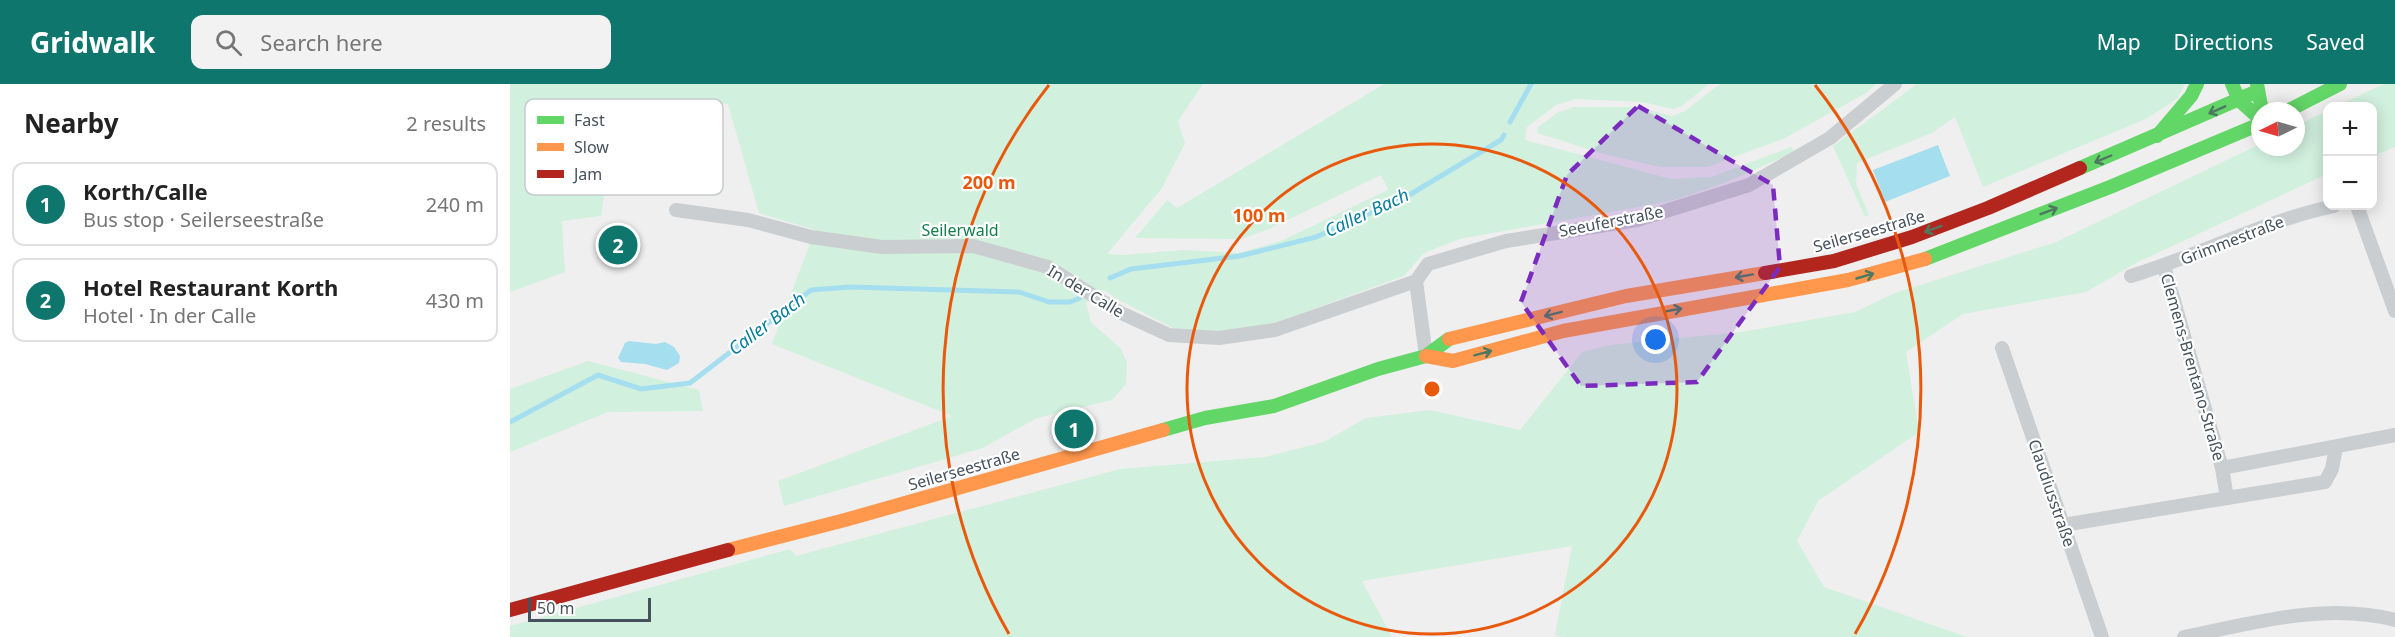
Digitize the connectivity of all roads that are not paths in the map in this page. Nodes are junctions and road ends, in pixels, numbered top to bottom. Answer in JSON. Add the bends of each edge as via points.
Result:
{"nodes":[{"id":1,"x":1895,"y":84,"type":"edge"},
{"id":2,"x":2197,"y":84,"type":"edge"},
{"id":3,"x":2232,"y":84,"type":"edge"},
{"id":4,"x":2340,"y":84,"type":"edge"},
{"id":5,"x":2262,"y":86,"type":"edge"},
{"id":6,"x":2239,"y":100,"type":"junction"},
{"id":7,"x":2262,"y":102,"type":"edge"},
{"id":8,"x":2305,"y":102,"type":"edge"},
{"id":9,"x":2251,"y":111,"type":"edge"},
{"id":10,"x":2251,"y":128,"type":"edge"},
{"id":11,"x":2157,"y":136,"type":"junction"},
{"id":12,"x":2323,"y":208,"type":"edge"},
{"id":13,"x":676,"y":210,"type":"dead end"},
{"id":14,"x":2358,"y":210,"type":"edge"},
{"id":15,"x":2164,"y":266,"type":"junction"},
{"id":16,"x":2131,"y":276,"type":"dead end"},
{"id":17,"x":1416,"y":281,"type":"junction"},
{"id":18,"x":2395,"y":311,"type":"edge"},
{"id":19,"x":2002,"y":348,"type":"dead end"},
{"id":20,"x":1426,"y":356,"type":"junction"},
{"id":21,"x":2395,"y":435,"type":"edge"},
{"id":22,"x":2336,"y":447,"type":"junction"},
{"id":23,"x":2222,"y":468,"type":"junction"},
{"id":24,"x":2227,"y":498,"type":"junction"},
{"id":25,"x":2063,"y":525,"type":"junction"},
{"id":26,"x":510,"y":610,"type":"edge"},
{"id":27,"x":2395,"y":620,"type":"edge"},
{"id":28,"x":2102,"y":637,"type":"edge"},
{"id":29,"x":2184,"y":637,"type":"edge"}],
"edges":[{"from":1,"to":17,"type":"street","name":"Seeuferstraße","via":[[1830,138],[1749,185],[1637,220],[1506,241],[1428,264]]},
{"from":2,"to":11,"type":"main road"},
{"from":3,"to":6,"type":"main road"},
{"from":4,"to":8,"type":"main road"},
{"from":5,"to":6,"type":"main road","name":"Seilerseestraße"},
{"from":5,"to":7,"type":"main road"},
{"from":6,"to":9,"type":"main road"},
{"from":6,"to":11,"type":"main road","name":"Seilerseestraße","one_way":true},
{"from":20,"to":10,"type":"main road","name":"Seilerseestraße","one_way":true,"via":[[1453,361],[1563,331],[1848,280],[1943,252]]},
{"from":11,"to":20,"type":"main road","name":"Seilerseestraße","one_way":true,"via":[[1988,208],[1834,261],[1626,296],[1447,339]]},
{"from":12,"to":15,"type":"street","name":"Grimmestraße"},
{"from":13,"to":17,"type":"street","name":"In der Calle","via":[[882,247],[973,246],[1048,267],[1119,312],[1169,335],[1219,338],[1275,330]]},
{"from":14,"to":18,"type":"street"},
{"from":15,"to":16,"type":"street","name":"Grimmestraße"},
{"from":15,"to":23,"type":"street","name":"Clemens-Brentano-Straße"},
{"from":17,"to":20,"type":"street"},
{"from":19,"to":25,"type":"street","name":"Claudiusstraße"},
{"from":20,"to":26,"type":"main road","name":"Seilerseestraße","via":[[1274,406],[1205,418]]},
{"from":21,"to":22,"type":"street"},
{"from":22,"to":23,"type":"street"},
{"from":22,"to":24,"type":"street","via":[[2325,482]]},
{"from":23,"to":24,"type":"street","name":"Clemens-Brentano-Straße"},
{"from":24,"to":25,"type":"street"},
{"from":25,"to":28,"type":"street","name":"Claudiusstraße"},
{"from":27,"to":29,"type":"street","via":[[2371,614],[2322,613]]}]}
